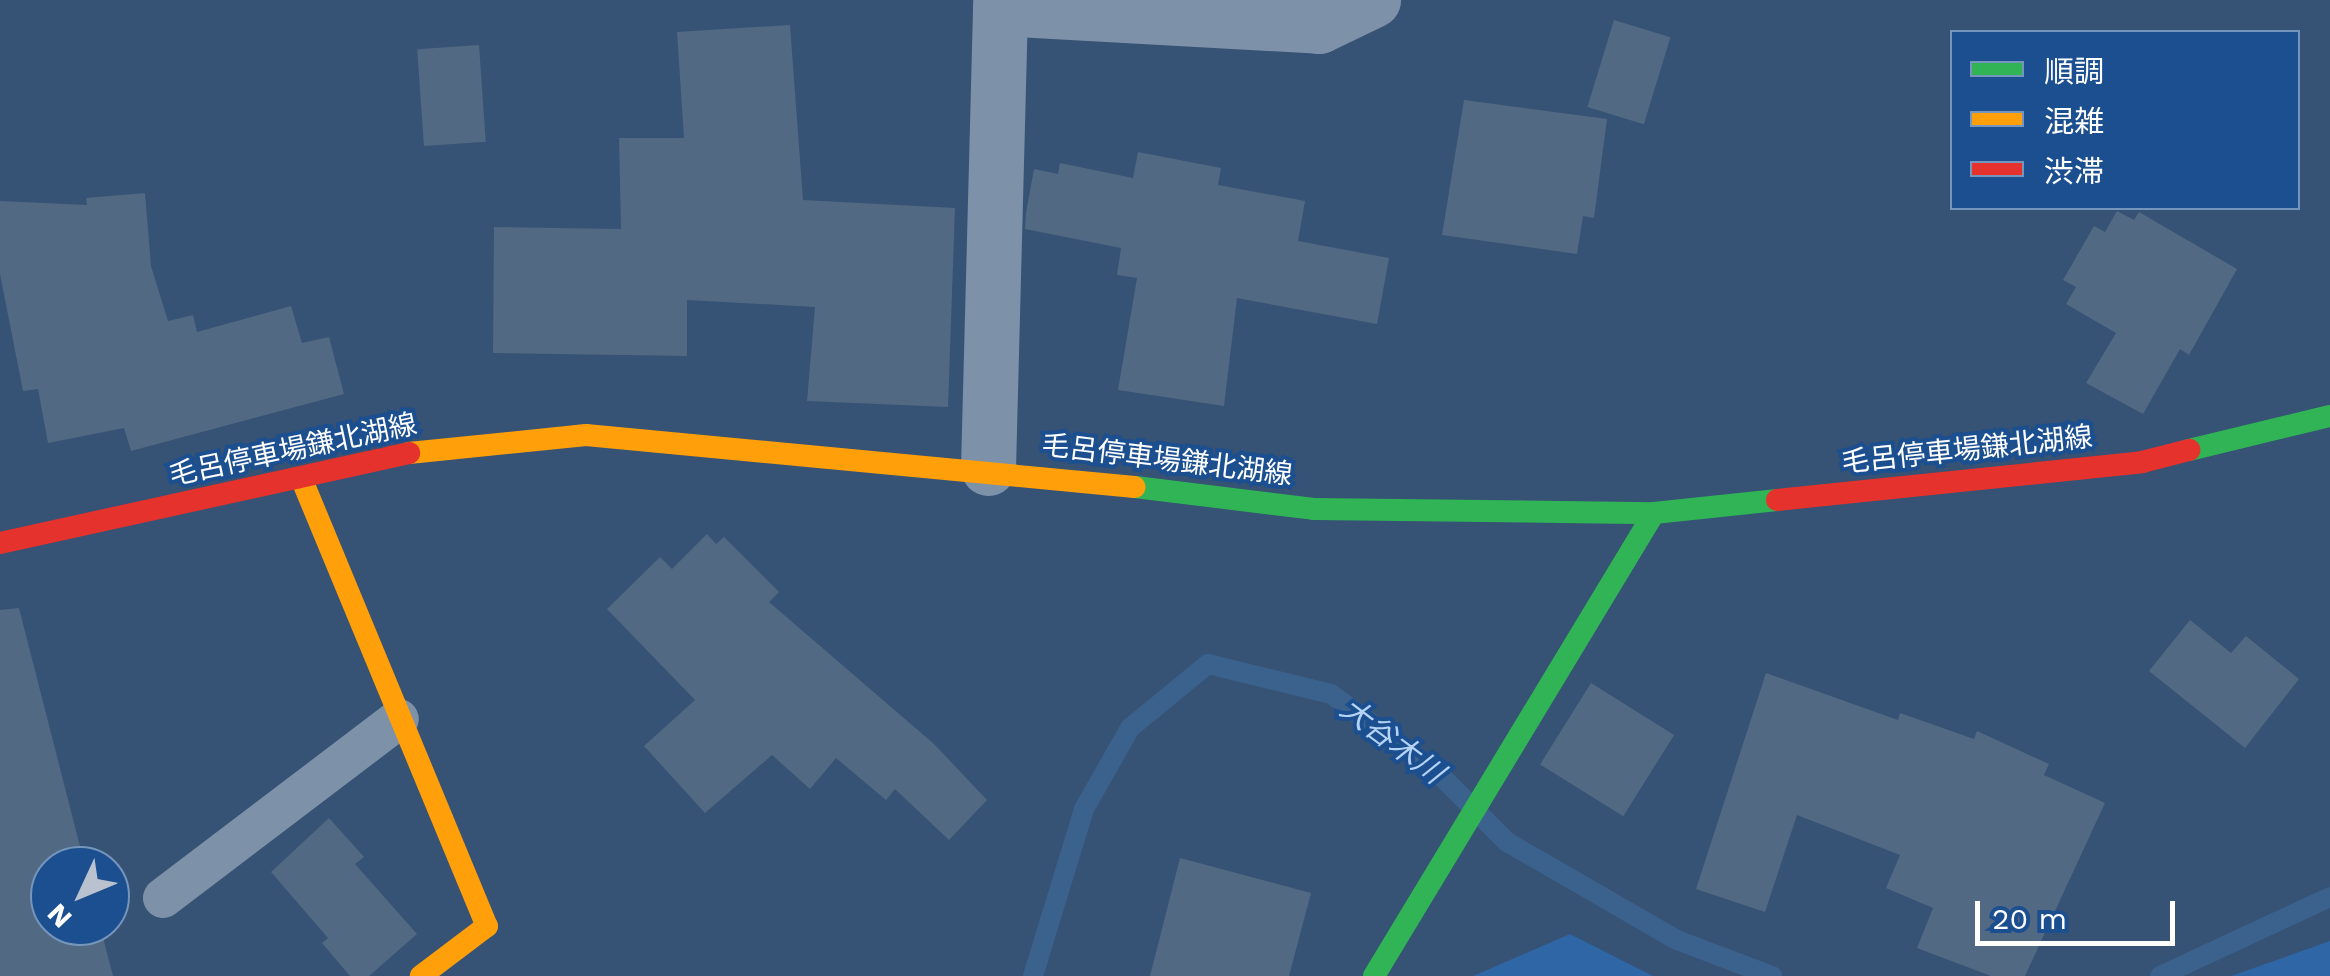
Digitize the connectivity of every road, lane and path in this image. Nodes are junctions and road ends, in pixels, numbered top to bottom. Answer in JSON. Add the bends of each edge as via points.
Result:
{"nodes":[{"id":1,"x":1373,"y":0,"type":"edge"},
{"id":2,"x":1000,"y":4,"type":"edge"},
{"id":3,"x":2330,"y":416,"type":"edge"},
{"id":4,"x":988,"y":468,"type":"junction"},
{"id":5,"x":302,"y":480,"type":"junction"},
{"id":6,"x":1654,"y":513,"type":"junction"},
{"id":7,"x":0,"y":543,"type":"edge"},
{"id":8,"x":399,"y":720,"type":"junction"},
{"id":9,"x":162,"y":898,"type":"dead end"},
{"id":10,"x":421,"y":976,"type":"edge"},
{"id":11,"x":1374,"y":976,"type":"edge"}],
"edges":[{"from":1,"to":2,"type":"street","via":[[1319,26]]},
{"from":2,"to":4,"type":"street"},
{"from":3,"to":6,"type":"main road","name":"毛呂停車場鎌北湖線","via":[[2142,462]]},
{"from":4,"to":5,"type":"main road","name":"毛呂停車場鎌北湖線","via":[[586,435],[401,454]]},
{"from":4,"to":6,"type":"main road","name":"毛呂停車場鎌北湖線","via":[[1314,509]]},
{"from":5,"to":7,"type":"main road","name":"毛呂停車場鎌北湖線"},
{"from":5,"to":8,"type":"main road"},
{"from":6,"to":11,"type":"main road"},
{"from":8,"to":9,"type":"lane"},
{"from":8,"to":10,"type":"main road","via":[[487,926]]}]}
